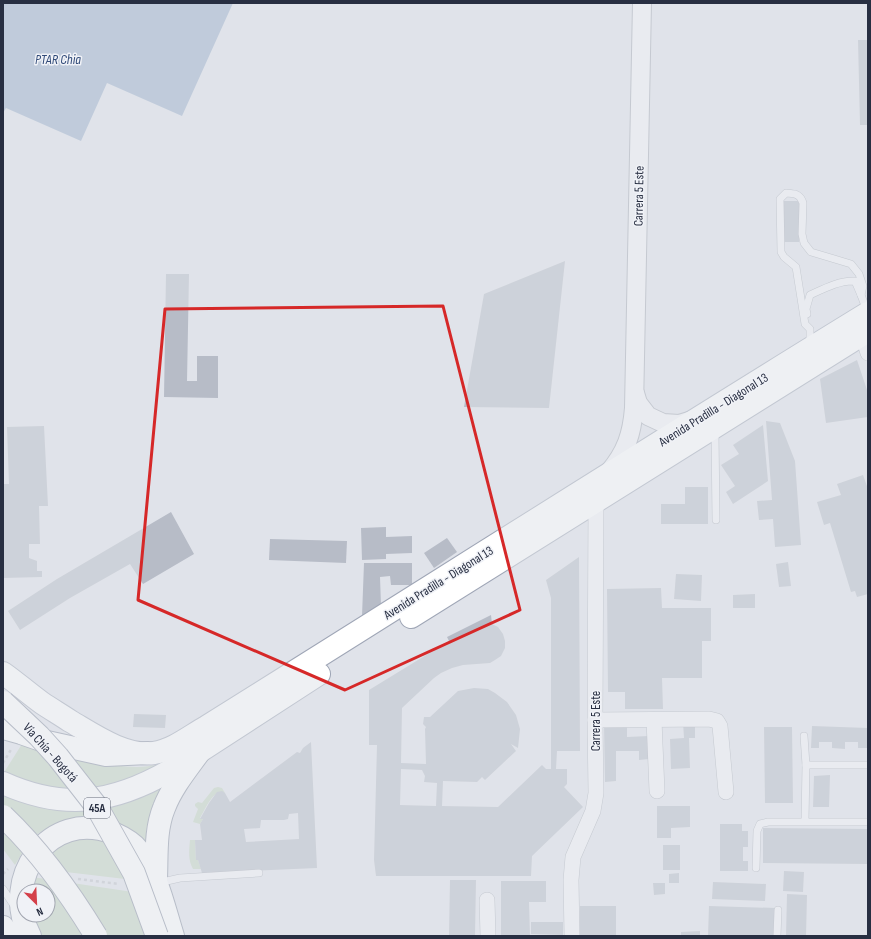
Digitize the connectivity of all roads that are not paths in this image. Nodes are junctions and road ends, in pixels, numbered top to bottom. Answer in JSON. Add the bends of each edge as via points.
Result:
{"nodes":[{"id":1,"x":642,"y":3,"type":"edge"},
{"id":2,"x":866,"y":307,"type":"edge"},
{"id":3,"x":810,"y":339,"type":"junction"},
{"id":4,"x":866,"y":339,"type":"edge"},
{"id":5,"x":634,"y":389,"type":"junction"},
{"id":6,"x":694,"y":420,"type":"junction"},
{"id":7,"x":715,"y":426,"type":"junction"},
{"id":8,"x":603,"y":479,"type":"junction"},
{"id":9,"x":596,"y":502,"type":"junction"},
{"id":10,"x":716,"y":520,"type":"dead end"},
{"id":11,"x":3,"y":672,"type":"edge"},
{"id":12,"x":3,"y":702,"type":"edge"},
{"id":13,"x":595,"y":720,"type":"junction"},
{"id":14,"x":654,"y":720,"type":"junction"},
{"id":15,"x":3,"y":728,"type":"edge"},
{"id":16,"x":804,"y":736,"type":"dead end"},
{"id":17,"x":200,"y":751,"type":"junction"},
{"id":18,"x":148,"y":753,"type":"junction"},
{"id":19,"x":868,"y":764,"type":"edge"},
{"id":20,"x":806,"y":765,"type":"junction"},
{"id":21,"x":3,"y":783,"type":"edge"},
{"id":22,"x":657,"y":791,"type":"dead end"},
{"id":23,"x":726,"y":792,"type":"dead end"},
{"id":24,"x":3,"y":816,"type":"edge"},
{"id":25,"x":805,"y":821,"type":"junction"},
{"id":26,"x":868,"y":822,"type":"edge"},
{"id":27,"x":756,"y":868,"type":"dead end"},
{"id":28,"x":259,"y":873,"type":"dead end"},
{"id":29,"x":156,"y":884,"type":"junction"},
{"id":30,"x":3,"y":889,"type":"edge"},
{"id":31,"x":487,"y":900,"type":"dead end"},
{"id":32,"x":778,"y":910,"type":"dead end"},
{"id":33,"x":3,"y":927,"type":"edge"},
{"id":34,"x":22,"y":933,"type":"edge"},
{"id":35,"x":96,"y":936,"type":"edge"},
{"id":36,"x":157,"y":936,"type":"edge"},
{"id":37,"x":173,"y":936,"type":"edge"},
{"id":38,"x":488,"y":936,"type":"edge"},
{"id":39,"x":572,"y":936,"type":"edge"},
{"id":40,"x":778,"y":936,"type":"edge"}],
"edges":[{"from":1,"to":5,"type":"street","name":"Carrera 5 Este"},
{"from":2,"to":3,"type":"main road","name":"Avenida Pradilla - Diagonal 13"},
{"from":2,"to":3,"type":"lane","via":[[855,281],[850,280],[810,295],[806,309]]},
{"from":2,"to":3,"type":"lane","via":[[859,274],[851,264],[811,252],[804,243],[802,234],[801,198],[796,194],[782,196],[781,252],[796,267],[805,324]]},
{"from":3,"to":6,"type":"main road","name":"Avenida Pradilla - Diagonal 13"},
{"from":4,"to":7,"type":"main road","name":"Avenida Pradilla - Diagonal 13"},
{"from":5,"to":6,"type":"street","name":"Carrera 5 Este","via":[[638,403],[648,416],[663,423],[679,424]]},
{"from":5,"to":8,"type":"street","name":"Carrera 5 Este","via":[[632,428],[626,446],[616,464]]},
{"from":6,"to":8,"type":"main road","name":"Avenida Pradilla - Diagonal 13"},
{"from":7,"to":9,"type":"main road","name":"Avenida Pradilla - Diagonal 13"},
{"from":7,"to":10,"type":"lane"},
{"from":8,"to":18,"type":"main road","name":"Avenida Pradilla - Diagonal 13","via":[[206,727],[175,745]]},
{"from":9,"to":13,"type":"street","name":"Carrera 5 Este"},
{"from":9,"to":17,"type":"main road","name":"Avenida Pradilla - Diagonal 13"},
{"from":11,"to":18,"type":"main road","name":"Avenida Pradilla - Diagonal 13","via":[[43,704],[99,738],[114,746]]},
{"from":12,"to":36,"type":"main road","name":"Vía Chía - Bogotá","number":"45A","bridge":true,"via":[[53,752],[97,807],[134,874]]},
{"from":13,"to":14,"type":"street"},
{"from":13,"to":39,"type":"street","name":"Carrera 5 Este","via":[[596,793],[593,811],[573,857]]},
{"from":14,"to":22,"type":"street"},
{"from":14,"to":23,"type":"street","via":[[717,721],[720,726]]},
{"from":15,"to":18,"type":"main road","via":[[47,742],[106,755]]},
{"from":16,"to":20,"type":"lane"},
{"from":17,"to":21,"type":"main road","name":"Avenida Pradilla - Diagonal 13","via":[[139,787],[105,797],[73,801],[49,798]]},
{"from":17,"to":29,"type":"main road","via":[[171,792],[164,809],[157,842]]},
{"from":19,"to":20,"type":"lane"},
{"from":20,"to":25,"type":"lane"},
{"from":24,"to":35,"type":"main road","bridge":true,"via":[[35,849],[58,878]]},
{"from":25,"to":26,"type":"lane"},
{"from":25,"to":27,"type":"lane","via":[[760,824],[757,831]]},
{"from":28,"to":29,"type":"lane","via":[[180,878]]},
{"from":29,"to":34,"type":"main road","via":[[149,864],[137,848],[120,836],[105,830],[72,830],[42,844],[23,871],[18,890]]},
{"from":29,"to":37,"type":"main road"},
{"from":30,"to":34,"type":"lane","via":[[12,900]]},
{"from":31,"to":38,"type":"street"},
{"from":32,"to":40,"type":"lane"},
{"from":33,"to":34,"type":"main road"}]}
